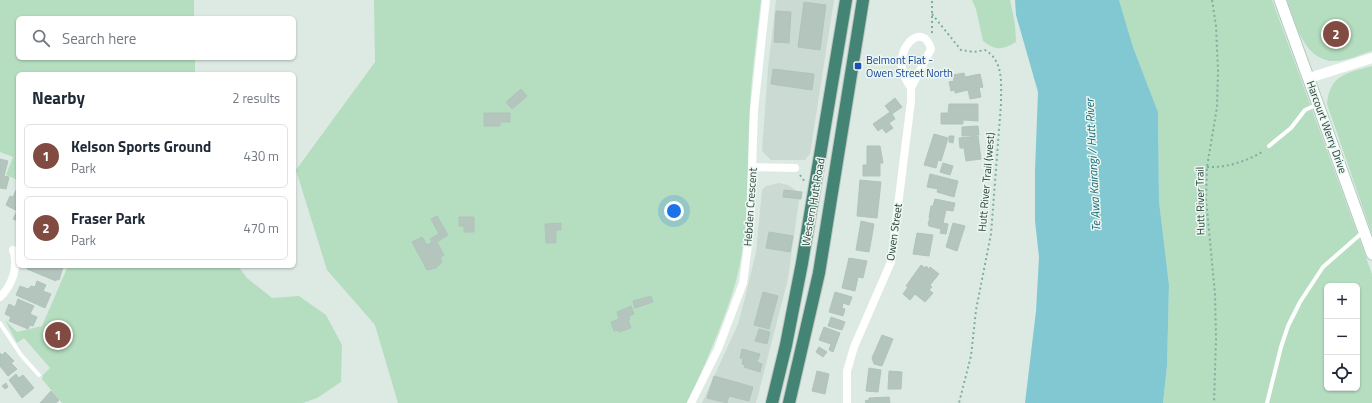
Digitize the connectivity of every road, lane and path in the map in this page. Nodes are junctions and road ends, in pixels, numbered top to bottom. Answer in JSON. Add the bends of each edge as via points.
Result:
{"nodes":[{"id":1,"x":766,"y":0,"type":"edge"},
{"id":2,"x":846,"y":0,"type":"edge"},
{"id":3,"x":863,"y":0,"type":"edge"},
{"id":4,"x":932,"y":0,"type":"edge"},
{"id":5,"x":1212,"y":0,"type":"edge"},
{"id":6,"x":1280,"y":0,"type":"edge"},
{"id":7,"x":932,"y":14,"type":"junction"},
{"id":8,"x":929,"y":44,"type":"junction"},
{"id":9,"x":1372,"y":58,"type":"edge"},
{"id":10,"x":1309,"y":78,"type":"junction"},
{"id":11,"x":911,"y":88,"type":"junction"},
{"id":12,"x":1319,"y":104,"type":"junction"},
{"id":13,"x":1269,"y":146,"type":"joint"},
{"id":14,"x":753,"y":167,"type":"junction"},
{"id":15,"x":795,"y":168,"type":"dead end"},
{"id":16,"x":1207,"y":168,"type":"junction"},
{"id":17,"x":1364,"y":230,"type":"junction"},
{"id":18,"x":13,"y":250,"type":"dead end"},
{"id":19,"x":1372,"y":254,"type":"edge"},
{"id":20,"x":0,"y":297,"type":"edge"},
{"id":21,"x":0,"y":323,"type":"edge"},
{"id":22,"x":39,"y":375,"type":"dead end"},
{"id":23,"x":691,"y":403,"type":"edge"},
{"id":24,"x":772,"y":403,"type":"edge"},
{"id":25,"x":789,"y":403,"type":"edge"},
{"id":26,"x":847,"y":403,"type":"edge"},
{"id":27,"x":959,"y":403,"type":"edge"},
{"id":28,"x":1214,"y":403,"type":"edge"},
{"id":29,"x":1267,"y":403,"type":"edge"}],
"edges":[{"from":1,"to":14,"type":"street","name":"Hebden Crescent","via":[[754,110]]},
{"from":2,"to":24,"type":"highway","name":"Western Hutt Road","via":[[804,256]]},
{"from":3,"to":25,"type":"highway","name":"Western Hutt Road","via":[[819,273]]},
{"from":4,"to":7,"type":"path"},
{"from":5,"to":16,"type":"path","name":"Hutt River Trail","via":[[1216,26],[1217,107]]},
{"from":6,"to":10,"type":"main road","name":"Harcourt Werry Drive"},
{"from":7,"to":8,"type":"path"},
{"from":7,"to":27,"type":"path","name":"Hutt River Trail (west)","via":[[961,50],[985,50],[992,54],[998,63],[1001,83],[991,234],[976,310],[971,356]]},
{"from":8,"to":11,"type":"street","via":[[931,49]]},
{"from":8,"to":11,"type":"street","via":[[923,38],[914,38],[906,45],[902,69]]},
{"from":9,"to":10,"type":"street"},
{"from":10,"to":12,"type":"main road","name":"Harcourt Werry Drive"},
{"from":11,"to":26,"type":"street","name":"Owen Street","via":[[891,262],[854,346],[847,371]]},
{"from":12,"to":13,"type":"lane","via":[[1305,110],[1291,128]]},
{"from":12,"to":17,"type":"main road","name":"Harcourt Werry Drive"},
{"from":13,"to":16,"type":"path","via":[[1253,157],[1222,168]]},
{"from":14,"to":15,"type":"street"},
{"from":14,"to":23,"type":"street","name":"Hebden Crescent","via":[[750,230],[743,283],[718,349]]},
{"from":16,"to":28,"type":"path","name":"Hutt River Trail","via":[[1206,199],[1216,325]]},
{"from":17,"to":19,"type":"main road","name":"Harcourt Werry Drive"},
{"from":17,"to":29,"type":"lane","via":[[1324,267],[1300,302],[1281,347]]},
{"from":18,"to":20,"type":"street","via":[[14,274]]},
{"from":21,"to":22,"type":"lane","via":[[21,355]]}]}
